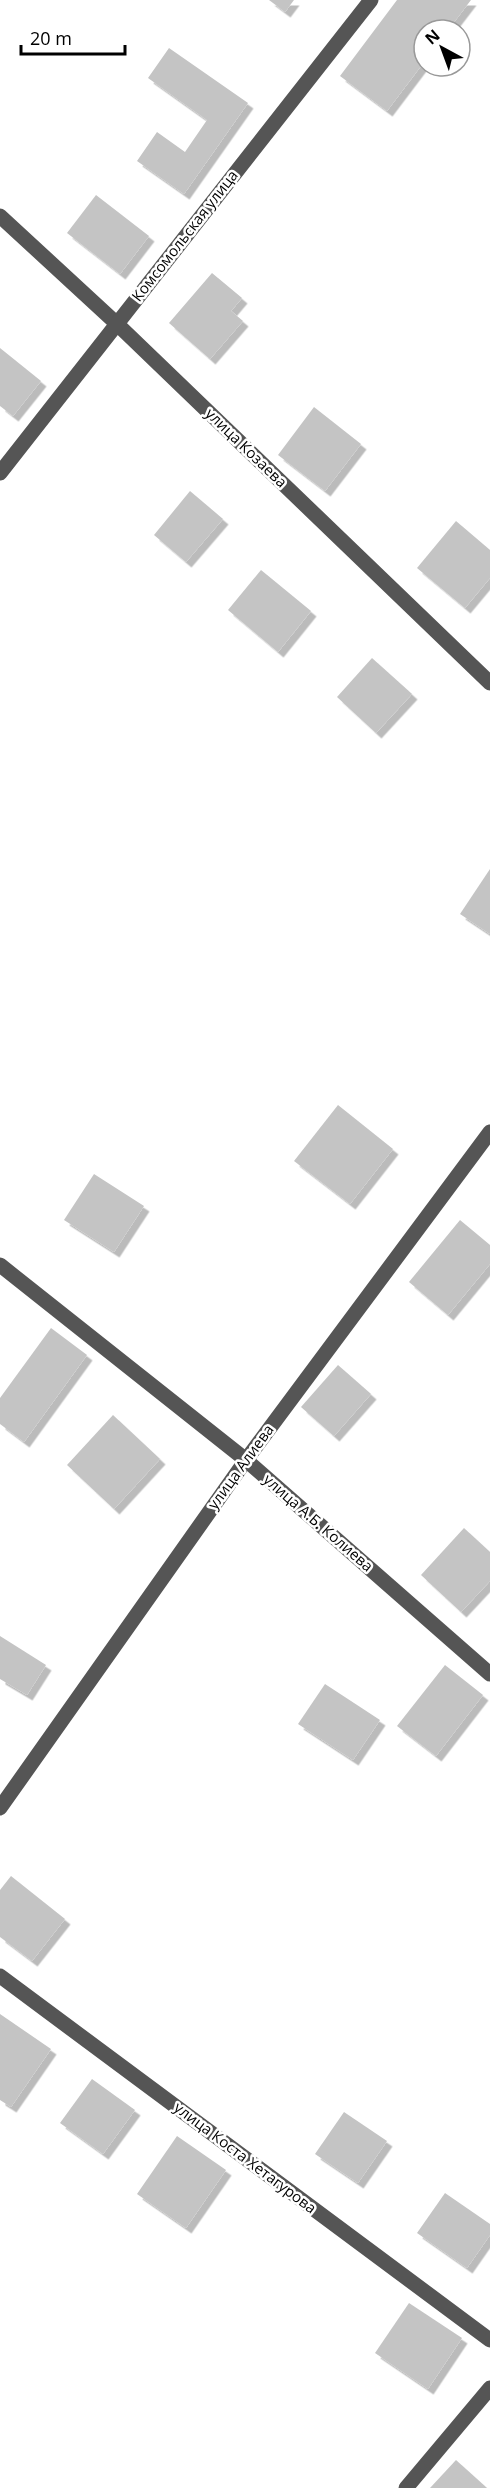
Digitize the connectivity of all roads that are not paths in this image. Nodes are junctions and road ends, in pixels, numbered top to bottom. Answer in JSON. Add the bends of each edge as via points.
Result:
{"nodes":[{"id":1,"x":370,"y":0,"type":"edge"},
{"id":2,"x":0,"y":216,"type":"edge"},
{"id":3,"x":116,"y":323,"type":"junction"},
{"id":4,"x":0,"y":473,"type":"edge"},
{"id":5,"x":490,"y":683,"type":"edge"},
{"id":6,"x":490,"y":1132,"type":"edge"},
{"id":7,"x":0,"y":1265,"type":"edge"},
{"id":8,"x":246,"y":1460,"type":"junction"},
{"id":9,"x":490,"y":1674,"type":"edge"},
{"id":10,"x":0,"y":1808,"type":"edge"},
{"id":11,"x":0,"y":1976,"type":"edge"},
{"id":12,"x":490,"y":2340,"type":"edge"},
{"id":13,"x":490,"y":2388,"type":"edge"},
{"id":14,"x":406,"y":2488,"type":"edge"}],
"edges":[{"from":1,"to":3,"type":"street","name":"Комсомольская улица"},
{"from":2,"to":3,"type":"street","name":"улица Козаева"},
{"from":3,"to":4,"type":"street","name":"Комсомольская улица"},
{"from":3,"to":5,"type":"street","name":"улица Козаева"},
{"from":6,"to":8,"type":"street","name":"улица Алиева"},
{"from":7,"to":8,"type":"street","name":"улица А.Б. Колиева"},
{"from":8,"to":9,"type":"street","name":"улица А.Б. Колиева"},
{"from":8,"to":10,"type":"street","name":"улица Алиева"},
{"from":11,"to":12,"type":"street","name":"улица Коста Хетагурова"},
{"from":13,"to":14,"type":"street"}]}
